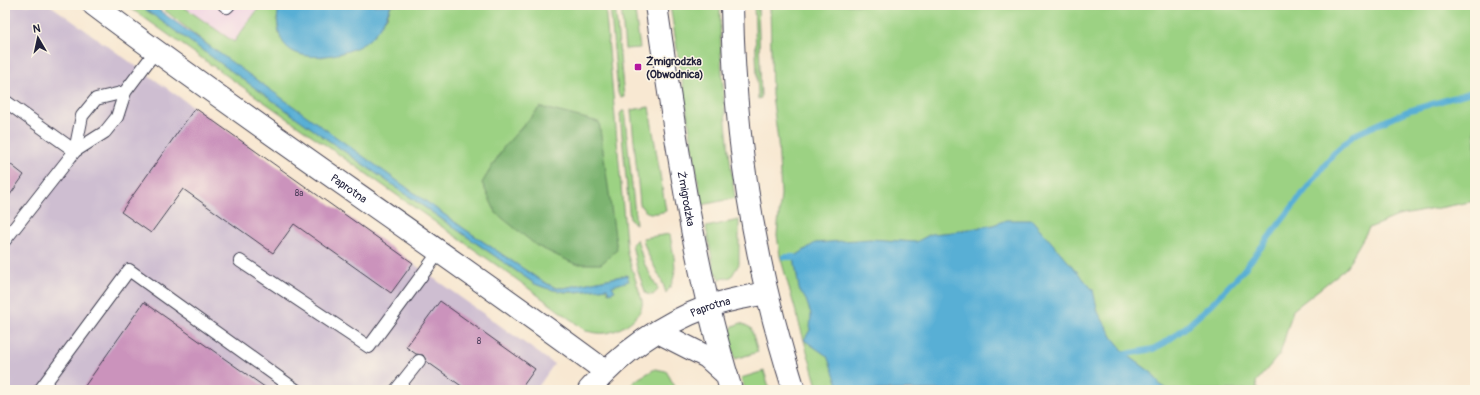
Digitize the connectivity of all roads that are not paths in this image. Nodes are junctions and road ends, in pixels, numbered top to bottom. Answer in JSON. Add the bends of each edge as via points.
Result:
{"nodes":[{"id":1,"x":94,"y":5,"type":"edge"},
{"id":2,"x":224,"y":5,"type":"edge"},
{"id":3,"x":229,"y":5,"type":"edge"},
{"id":4,"x":656,"y":5,"type":"edge"},
{"id":5,"x":732,"y":5,"type":"edge"},
{"id":6,"x":155,"y":52,"type":"junction"},
{"id":7,"x":124,"y":92,"type":"junction"},
{"id":8,"x":5,"y":101,"type":"edge"},
{"id":9,"x":75,"y":151,"type":"junction"},
{"id":10,"x":5,"y":240,"type":"edge"},
{"id":11,"x":439,"y":252,"type":"junction"},
{"id":12,"x":240,"y":261,"type":"dead end"},
{"id":13,"x":766,"y":292,"type":"junction"},
{"id":14,"x":709,"y":306,"type":"junction"},
{"id":15,"x":658,"y":332,"type":"junction"},
{"id":16,"x":419,"y":361,"type":"dead end"},
{"id":17,"x":605,"y":371,"type":"junction"},
{"id":18,"x":729,"y":383,"type":"edge"},
{"id":19,"x":40,"y":390,"type":"edge"},
{"id":20,"x":296,"y":390,"type":"edge"},
{"id":21,"x":396,"y":390,"type":"edge"},
{"id":22,"x":589,"y":390,"type":"edge"},
{"id":23,"x":794,"y":390,"type":"edge"}],
"edges":[{"from":1,"to":6,"type":"street","name":"Paprotna"},
{"from":2,"to":3,"type":"lane"},
{"from":4,"to":14,"type":"street","name":"Żmigrodzka","via":[[689,211]]},
{"from":5,"to":13,"type":"street","via":[[737,110]]},
{"from":6,"to":7,"type":"lane"},
{"from":6,"to":11,"type":"street","name":"Paprotna"},
{"from":7,"to":9,"type":"lane","via":[[117,117],[105,132]]},
{"from":7,"to":9,"type":"lane","via":[[96,99],[82,116]]},
{"from":8,"to":9,"type":"lane"},
{"from":9,"to":10,"type":"lane"},
{"from":11,"to":12,"type":"lane","via":[[369,347]]},
{"from":11,"to":17,"type":"street","name":"Paprotna"},
{"from":13,"to":14,"type":"street","name":"Paprotna"},
{"from":13,"to":23,"type":"street"},
{"from":14,"to":15,"type":"street","name":"Paprotna"},
{"from":14,"to":18,"type":"street","name":"Żmigrodzka"},
{"from":15,"to":17,"type":"street","name":"Paprotna","via":[[624,354]]},
{"from":15,"to":18,"type":"street","via":[[707,357]]},
{"from":16,"to":21,"type":"lane"},
{"from":17,"to":22,"type":"street","name":"Paprotna"},
{"from":19,"to":20,"type":"lane","via":[[129,270]]}]}
